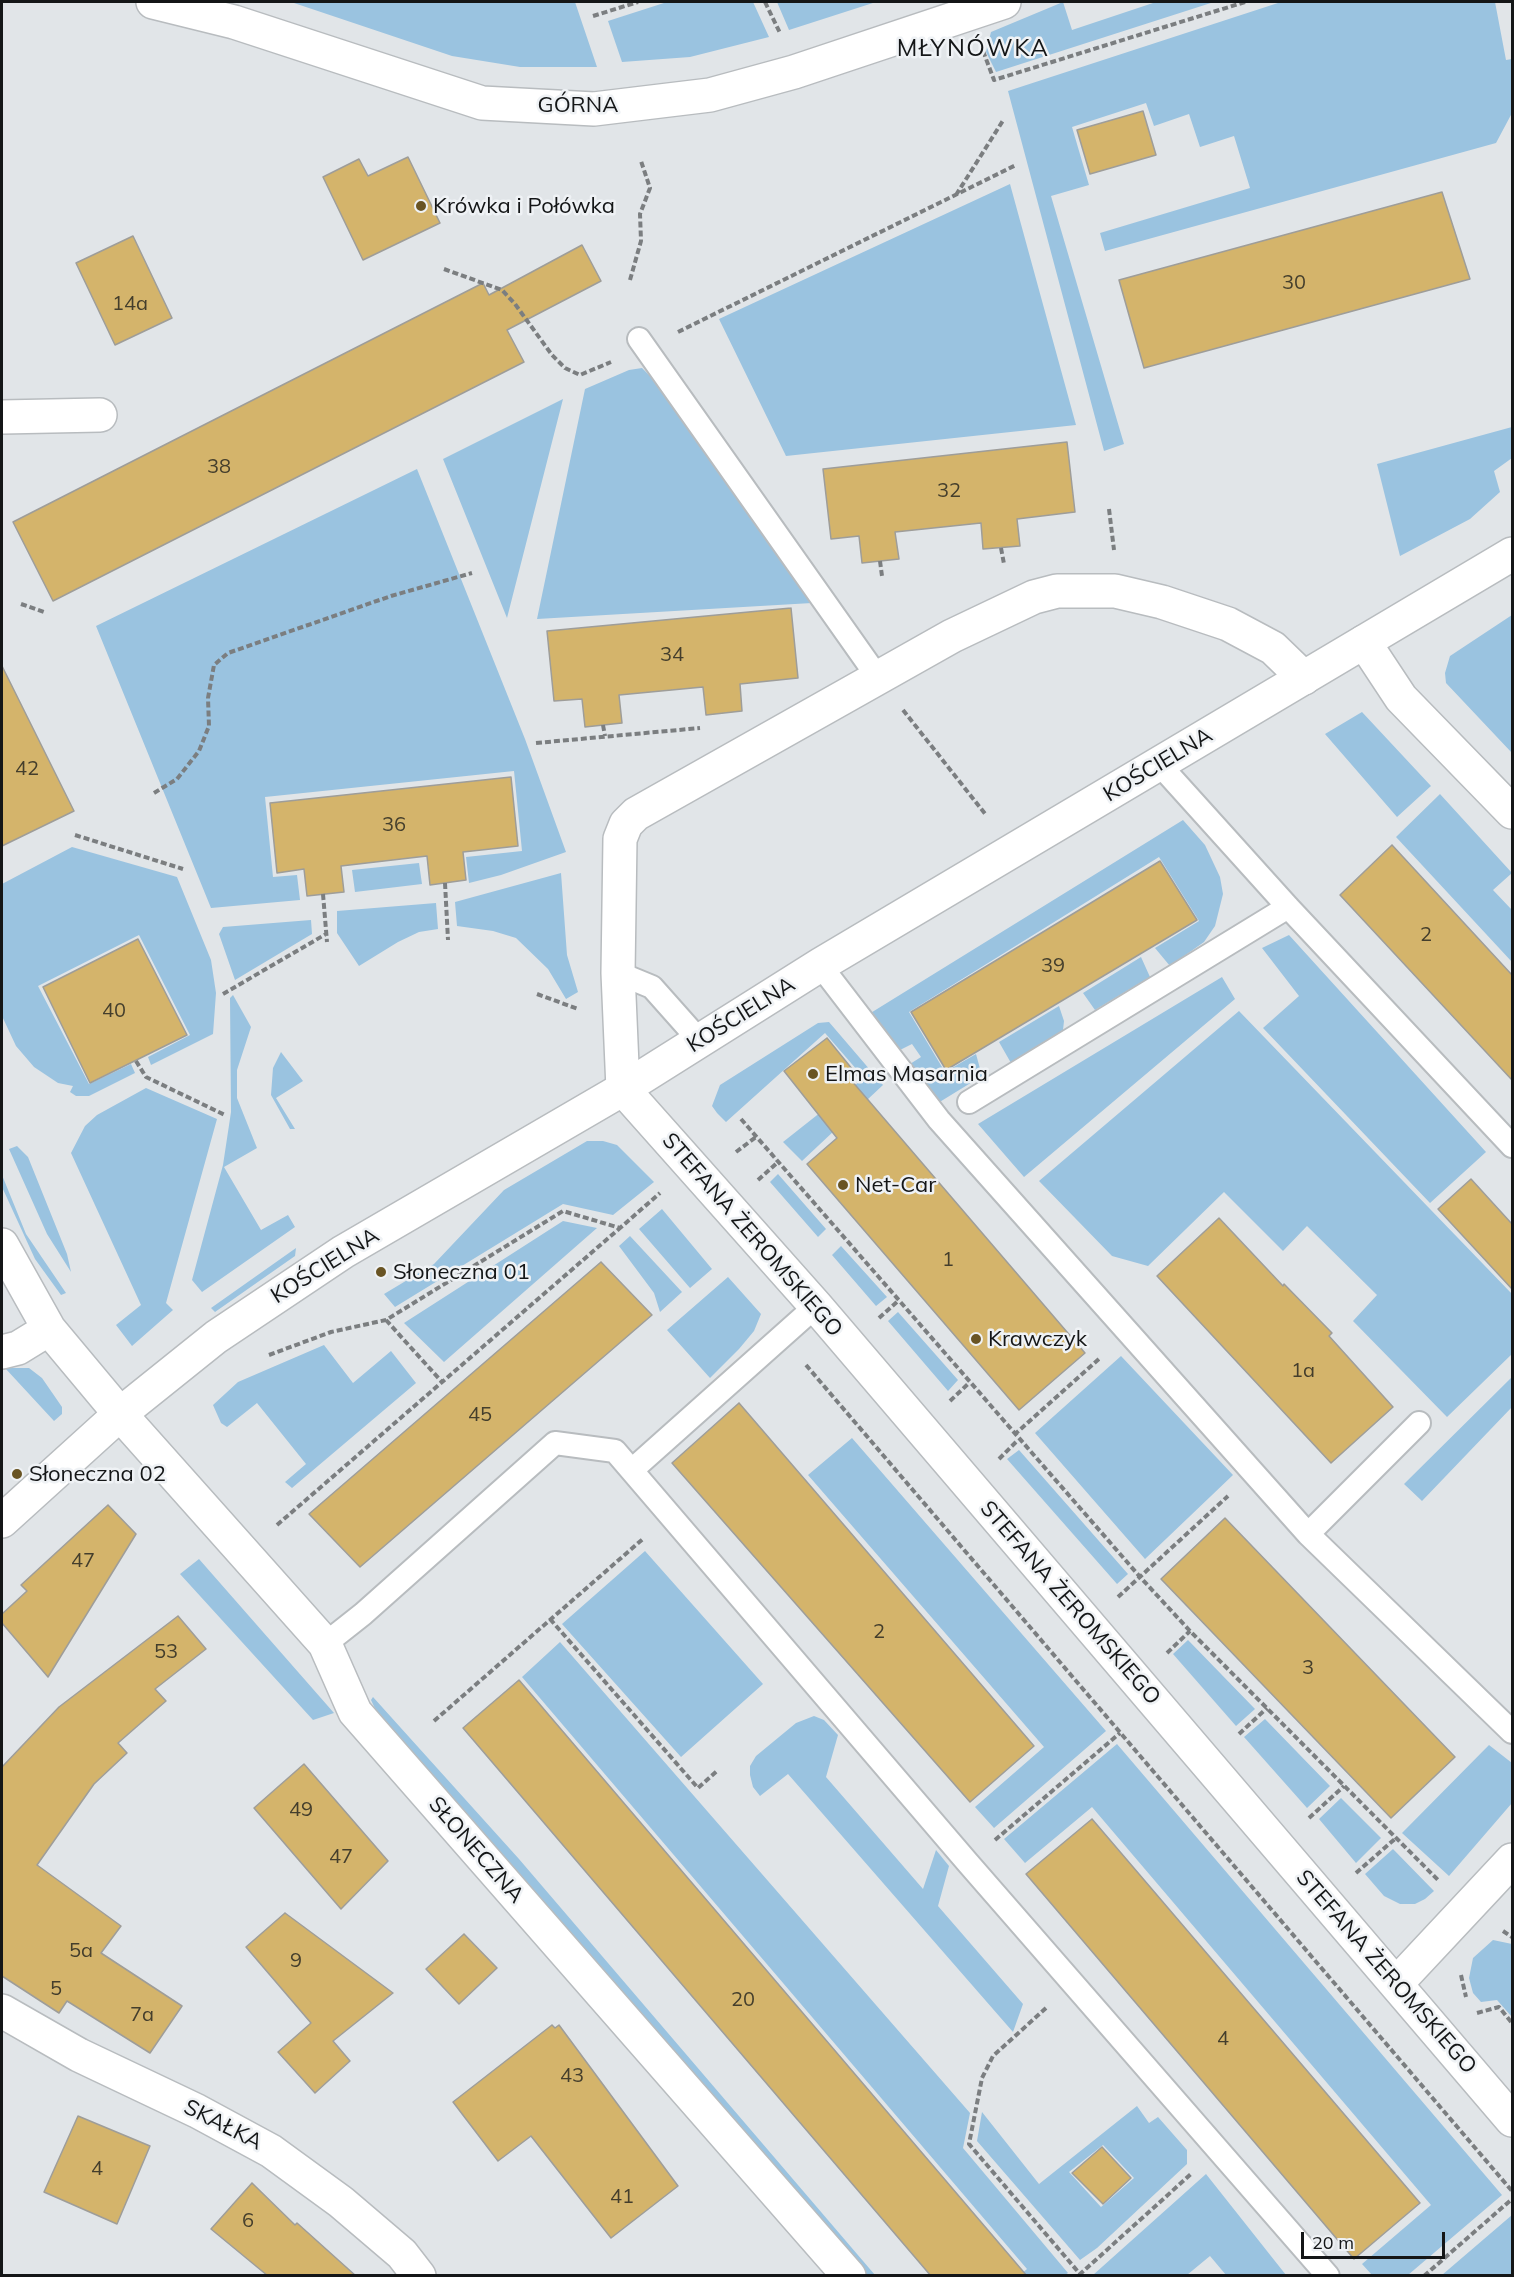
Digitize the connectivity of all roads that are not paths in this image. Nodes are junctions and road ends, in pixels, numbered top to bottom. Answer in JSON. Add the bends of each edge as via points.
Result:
{"nodes":[{"id":1,"x":153,"y":2,"type":"edge"},
{"id":2,"x":1004,"y":2,"type":"edge"},
{"id":3,"x":639,"y":339,"type":"dead end"},
{"id":4,"x":100,"y":415,"type":"dead end"},
{"id":5,"x":2,"y":417,"type":"edge"},
{"id":6,"x":1512,"y":554,"type":"edge"},
{"id":7,"x":1364,"y":642,"type":"junction"},
{"id":8,"x":1304,"y":678,"type":"junction"},
{"id":9,"x":879,"y":679,"type":"junction"},
{"id":10,"x":1159,"y":764,"type":"junction"},
{"id":11,"x":1512,"y":812,"type":"edge"},
{"id":12,"x":1288,"y":907,"type":"junction"},
{"id":13,"x":820,"y":965,"type":"junction"},
{"id":14,"x":618,"y":973,"type":"junction"},
{"id":15,"x":700,"y":1041,"type":"junction"},
{"id":16,"x":623,"y":1089,"type":"junction"},
{"id":17,"x":969,"y":1102,"type":"dead end"},
{"id":18,"x":1512,"y":1146,"type":"edge"},
{"id":19,"x":2,"y":1245,"type":"edge"},
{"id":20,"x":816,"y":1306,"type":"junction"},
{"id":21,"x":49,"y":1329,"type":"junction"},
{"id":22,"x":2,"y":1352,"type":"edge"},
{"id":23,"x":120,"y":1414,"type":"junction"},
{"id":24,"x":1419,"y":1423,"type":"dead end"},
{"id":25,"x":632,"y":1470,"type":"junction"},
{"id":26,"x":2,"y":1521,"type":"edge"},
{"id":27,"x":1308,"y":1533,"type":"junction"},
{"id":28,"x":325,"y":1644,"type":"junction"},
{"id":29,"x":1512,"y":1732,"type":"edge"},
{"id":30,"x":1512,"y":1860,"type":"edge"},
{"id":31,"x":1396,"y":1984,"type":"junction"},
{"id":32,"x":2,"y":2011,"type":"edge"},
{"id":33,"x":1512,"y":2120,"type":"edge"},
{"id":34,"x":419,"y":2276,"type":"edge"},
{"id":35,"x":849,"y":2276,"type":"edge"},
{"id":36,"x":1328,"y":2276,"type":"edge"}],
"edges":[{"from":1,"to":2,"type":"street","name":"GÓRNA","via":[[234,22],[482,103],[594,109],[710,95],[794,72]]},
{"from":3,"to":9,"type":"lane"},
{"from":4,"to":5,"type":"street"},
{"from":6,"to":7,"type":"street","name":"KOŚCIELNA"},
{"from":7,"to":8,"type":"street","name":"KOŚCIELNA"},
{"from":7,"to":11,"type":"street","via":[[1401,698]]},
{"from":8,"to":9,"type":"street","via":[[1273,648],[1228,624],[1115,591],[1065,590],[1034,597],[952,636]]},
{"from":8,"to":10,"type":"street","name":"KOŚCIELNA"},
{"from":9,"to":14,"type":"street","via":[[636,814],[626,824],[620,839]]},
{"from":10,"to":12,"type":"lane"},
{"from":10,"to":13,"type":"street","name":"KOŚCIELNA"},
{"from":12,"to":17,"type":"lane"},
{"from":12,"to":18,"type":"lane"},
{"from":13,"to":15,"type":"street","name":"KOŚCIELNA"},
{"from":13,"to":27,"type":"lane","via":[[939,1120]]},
{"from":14,"to":15,"type":"lane","via":[[652,987]]},
{"from":14,"to":16,"type":"street"},
{"from":15,"to":16,"type":"street","name":"KOŚCIELNA"},
{"from":16,"to":20,"type":"street","name":"STEFANA ŻEROMSKIEGO"},
{"from":16,"to":23,"type":"street","name":"KOŚCIELNA","via":[[317,1269],[216,1337]]},
{"from":19,"to":21,"type":"street","name":"SŁONECZNA"},
{"from":20,"to":25,"type":"lane"},
{"from":20,"to":31,"type":"street","name":"STEFANA ŻEROMSKIEGO"},
{"from":21,"to":22,"type":"street","via":[[18,1348]]},
{"from":21,"to":23,"type":"street","name":"SŁONECZNA"},
{"from":23,"to":26,"type":"street","name":"KOŚCIELNA"},
{"from":23,"to":28,"type":"street","name":"SŁONECZNA"},
{"from":24,"to":27,"type":"lane"},
{"from":25,"to":28,"type":"lane","via":[[615,1451],[555,1443]]},
{"from":25,"to":36,"type":"lane"},
{"from":27,"to":29,"type":"lane"},
{"from":28,"to":35,"type":"street","name":"SŁONECZNA","via":[[356,1712]]},
{"from":30,"to":31,"type":"street"},
{"from":31,"to":33,"type":"street","name":"STEFANA ŻEROMSKIEGO"},
{"from":32,"to":34,"type":"street","name":"SKAŁKA","via":[[80,2055],[272,2151],[402,2254]]}]}
